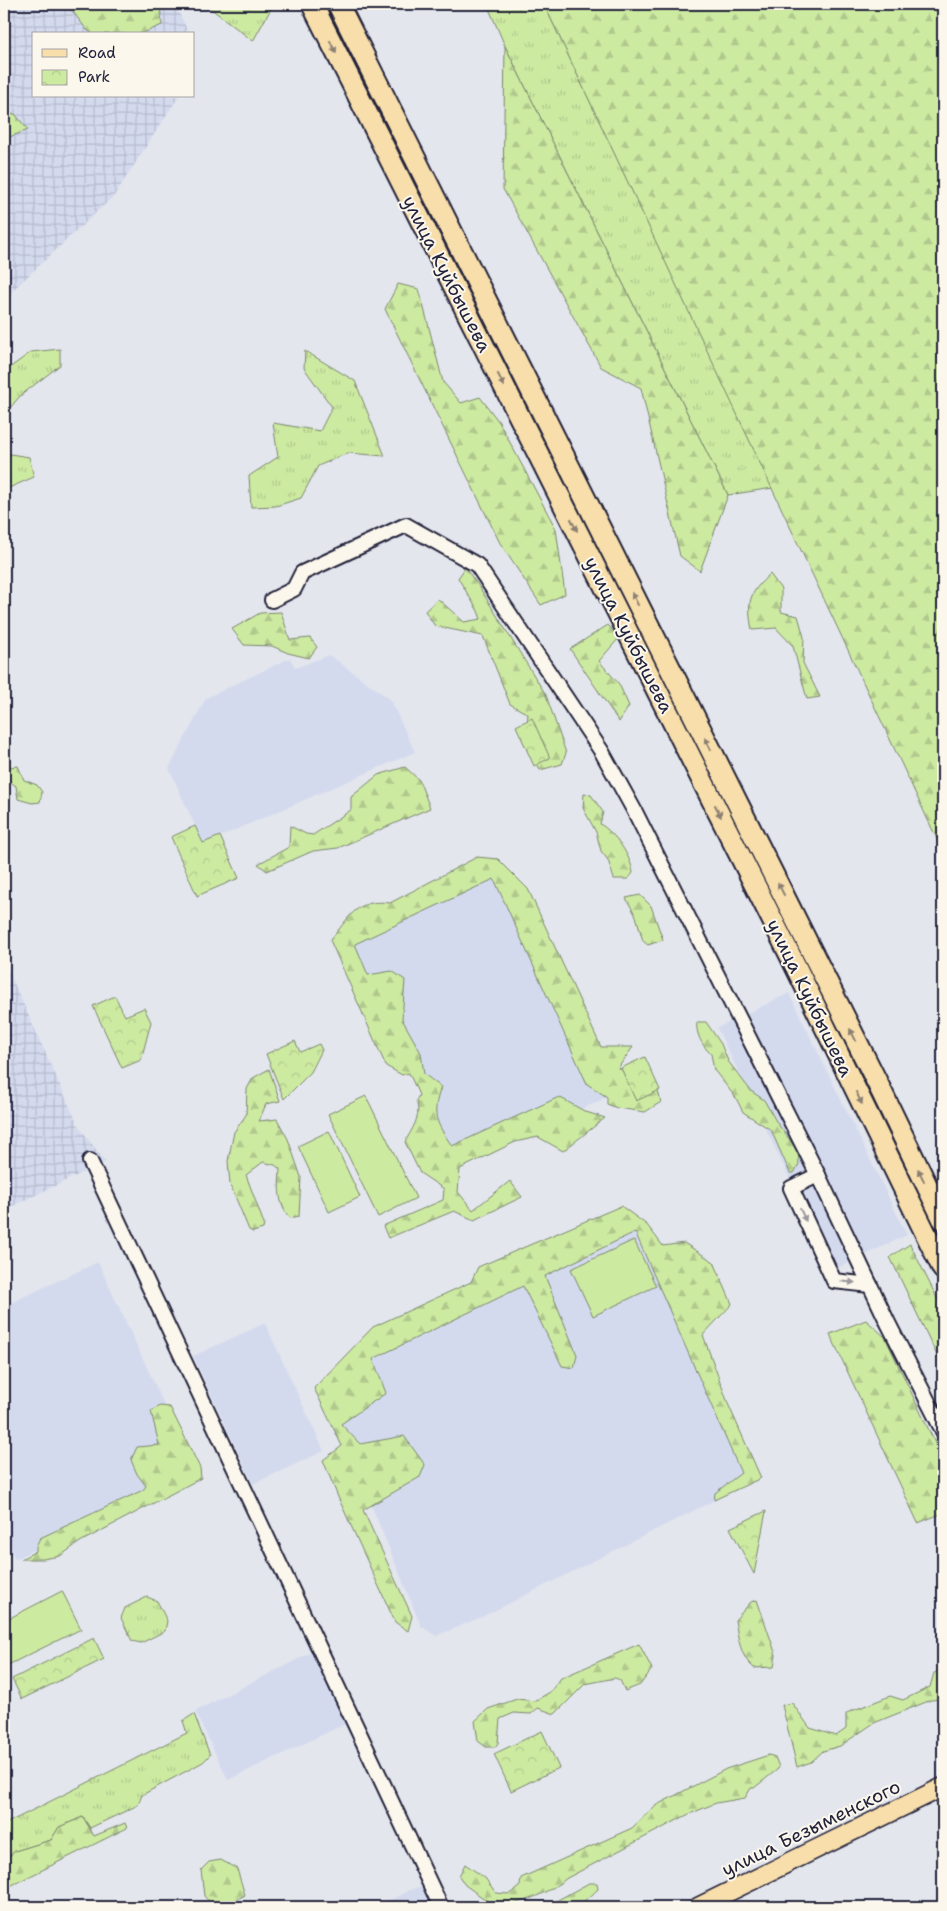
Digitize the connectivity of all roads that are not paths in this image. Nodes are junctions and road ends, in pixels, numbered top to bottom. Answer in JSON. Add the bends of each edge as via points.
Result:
{"nodes":[{"id":1,"x":312,"y":4,"type":"edge"},
{"id":2,"x":338,"y":4,"type":"edge"},
{"id":3,"x":272,"y":600,"type":"dead end"},
{"id":4,"x":90,"y":1161,"type":"dead end"},
{"id":5,"x":818,"y":1175,"type":"junction"},
{"id":6,"x":943,"y":1219,"type":"edge"},
{"id":7,"x":943,"y":1269,"type":"edge"},
{"id":8,"x":870,"y":1285,"type":"junction"},
{"id":9,"x":943,"y":1431,"type":"edge"},
{"id":10,"x":943,"y":1787,"type":"edge"},
{"id":11,"x":441,"y":1907,"type":"edge"},
{"id":12,"x":698,"y":1907,"type":"edge"}],
"edges":[{"from":1,"to":7,"type":"highway","name":"улица Куйбышева","one_way":true,"via":[[779,933]]},
{"from":6,"to":2,"type":"highway","name":"улица Куйбышева","one_way":true},
{"from":3,"to":5,"type":"street","via":[[294,589],[302,573],[406,525],[476,565],[607,760]]},
{"from":4,"to":11,"type":"street"},
{"from":5,"to":8,"type":"street"},
{"from":5,"to":8,"type":"street","one_way":true,"via":[[791,1188],[834,1281]]},
{"from":8,"to":9,"type":"street"},
{"from":10,"to":12,"type":"main road","name":"улица Безыменского"}]}
